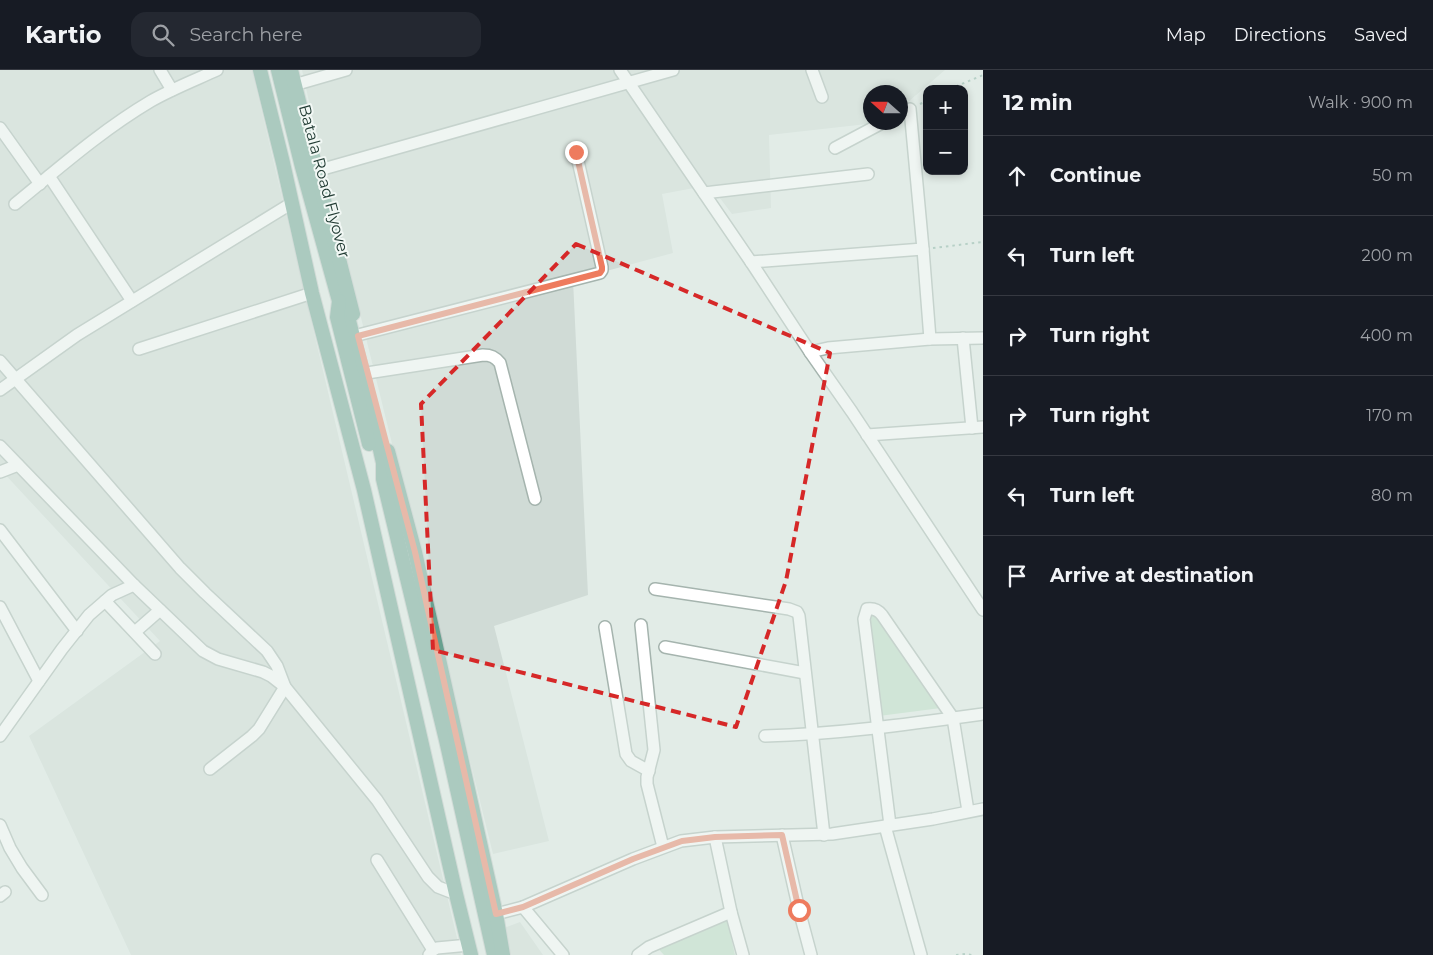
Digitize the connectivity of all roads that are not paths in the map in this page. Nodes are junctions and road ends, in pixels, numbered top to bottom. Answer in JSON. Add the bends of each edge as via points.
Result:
{"nodes":[{"id":1,"x":160,"y":70,"type":"edge"},
{"id":2,"x":217,"y":70,"type":"edge"},
{"id":3,"x":260,"y":70,"type":"edge"},
{"id":4,"x":278,"y":70,"type":"edge"},
{"id":5,"x":291,"y":70,"type":"edge"},
{"id":6,"x":346,"y":70,"type":"edge"},
{"id":7,"x":620,"y":70,"type":"edge"},
{"id":8,"x":673,"y":70,"type":"edge"},
{"id":9,"x":812,"y":70,"type":"edge"},
{"id":10,"x":628,"y":82,"type":"junction"},
{"id":11,"x":294,"y":85,"type":"junction"},
{"id":12,"x":172,"y":90,"type":"junction"},
{"id":13,"x":822,"y":97,"type":"dead end"},
{"id":14,"x":908,"y":110,"type":"edge"},
{"id":15,"x":0,"y":128,"type":"edge"},
{"id":16,"x":869,"y":130,"type":"edge"},
{"id":17,"x":835,"y":148,"type":"dead end"},
{"id":18,"x":576,"y":152,"type":"dead end"},
{"id":19,"x":316,"y":171,"type":"junction"},
{"id":20,"x":868,"y":174,"type":"dead end"},
{"id":21,"x":44,"y":180,"type":"junction"},
{"id":22,"x":704,"y":193,"type":"junction"},
{"id":23,"x":292,"y":203,"type":"junction"},
{"id":24,"x":15,"y":204,"type":"dead end"},
{"id":25,"x":923,"y":249,"type":"junction"},
{"id":26,"x":751,"y":262,"type":"junction"},
{"id":27,"x":312,"y":293,"type":"junction"},
{"id":28,"x":132,"y":301,"type":"junction"},
{"id":29,"x":358,"y":336,"type":"junction"},
{"id":30,"x":963,"y":338,"type":"junction"},
{"id":31,"x":983,"y":338,"type":"edge"},
{"id":32,"x":930,"y":339,"type":"junction"},
{"id":33,"x":139,"y":349,"type":"dead end"},
{"id":34,"x":810,"y":352,"type":"junction"},
{"id":35,"x":0,"y":361,"type":"edge"},
{"id":36,"x":367,"y":373,"type":"junction"},
{"id":37,"x":15,"y":379,"type":"junction"},
{"id":38,"x":0,"y":390,"type":"edge"},
{"id":39,"x":978,"y":428,"type":"edge"},
{"id":40,"x":867,"y":435,"type":"junction"},
{"id":41,"x":0,"y":446,"type":"edge"},
{"id":42,"x":18,"y":464,"type":"junction"},
{"id":43,"x":0,"y":472,"type":"edge"},
{"id":44,"x":535,"y":499,"type":"dead end"},
{"id":45,"x":0,"y":530,"type":"edge"},
{"id":46,"x":134,"y":585,"type":"junction"},
{"id":47,"x":654,"y":589,"type":"dead end"},
{"id":48,"x":104,"y":601,"type":"junction"},
{"id":49,"x":0,"y":606,"type":"edge"},
{"id":50,"x":160,"y":610,"type":"junction"},
{"id":51,"x":983,"y":610,"type":"edge"},
{"id":52,"x":641,"y":625,"type":"dead end"},
{"id":53,"x":605,"y":627,"type":"dead end"},
{"id":54,"x":77,"y":631,"type":"junction"},
{"id":55,"x":135,"y":632,"type":"junction"},
{"id":56,"x":665,"y":647,"type":"dead end"},
{"id":57,"x":155,"y":654,"type":"dead end"},
{"id":58,"x":805,"y":673,"type":"junction"},
{"id":59,"x":39,"y":681,"type":"junction"},
{"id":60,"x":285,"y":687,"type":"junction"},
{"id":61,"x":983,"y":714,"type":"edge"},
{"id":62,"x":953,"y":718,"type":"junction"},
{"id":63,"x":878,"y":729,"type":"junction"},
{"id":64,"x":812,"y":735,"type":"junction"},
{"id":65,"x":0,"y":736,"type":"edge"},
{"id":66,"x":765,"y":736,"type":"dead end"},
{"id":67,"x":210,"y":770,"type":"dead end"},
{"id":68,"x":649,"y":771,"type":"junction"},
{"id":69,"x":983,"y":809,"type":"edge"},
{"id":70,"x":968,"y":811,"type":"junction"},
{"id":71,"x":0,"y":825,"type":"edge"},
{"id":72,"x":888,"y":826,"type":"junction"},
{"id":73,"x":782,"y":835,"type":"junction"},
{"id":74,"x":824,"y":835,"type":"junction"},
{"id":75,"x":715,"y":837,"type":"junction"},
{"id":76,"x":3,"y":841,"type":"edge"},
{"id":77,"x":662,"y":847,"type":"junction"},
{"id":78,"x":377,"y":860,"type":"dead end"},
{"id":79,"x":456,"y":894,"type":"junction"},
{"id":80,"x":42,"y":895,"type":"dead end"},
{"id":81,"x":523,"y":907,"type":"junction"},
{"id":82,"x":731,"y":912,"type":"junction"},
{"id":83,"x":496,"y":914,"type":"junction"},
{"id":84,"x":470,"y":950,"type":"edge"},
{"id":85,"x":652,"y":951,"type":"edge"},
{"id":86,"x":431,"y":952,"type":"edge"},
{"id":87,"x":494,"y":955,"type":"edge"},
{"id":88,"x":503,"y":955,"type":"edge"},
{"id":89,"x":563,"y":955,"type":"edge"},
{"id":90,"x":638,"y":955,"type":"edge"},
{"id":91,"x":743,"y":955,"type":"edge"},
{"id":92,"x":811,"y":955,"type":"edge"},
{"id":93,"x":921,"y":955,"type":"edge"}],
"edges":[{"from":1,"to":12,"type":"street"},
{"from":2,"to":12,"type":"street"},
{"from":3,"to":23,"type":"main road"},
{"from":4,"to":87,"type":"main road","name":"Batala Road Flyover","via":[[339,301],[337,317],[375,467],[382,479],[446,740]]},
{"from":5,"to":11,"type":"main road"},
{"from":6,"to":11,"type":"street"},
{"from":7,"to":10,"type":"street"},
{"from":8,"to":10,"type":"street"},
{"from":9,"to":13,"type":"street"},
{"from":10,"to":19,"type":"street"},
{"from":10,"to":22,"type":"street"},
{"from":11,"to":19,"type":"main road"},
{"from":12,"to":21,"type":"street","via":[[98,136]]},
{"from":14,"to":25,"type":"street"},
{"from":15,"to":21,"type":"street"},
{"from":16,"to":17,"type":"street"},
{"from":18,"to":29,"type":"street","via":[[602,267],[600,273]]},
{"from":19,"to":29,"type":"main road"},
{"from":20,"to":22,"type":"street"},
{"from":21,"to":24,"type":"street"},
{"from":21,"to":28,"type":"street"},
{"from":22,"to":26,"type":"street"},
{"from":23,"to":27,"type":"main road"},
{"from":23,"to":28,"type":"street"},
{"from":25,"to":26,"type":"street"},
{"from":25,"to":32,"type":"street"},
{"from":26,"to":34,"type":"street"},
{"from":27,"to":33,"type":"street"},
{"from":27,"to":79,"type":"main road","via":[[364,490]]},
{"from":28,"to":37,"type":"street"},
{"from":29,"to":36,"type":"main road"},
{"from":30,"to":31,"type":"street"},
{"from":30,"to":32,"type":"street"},
{"from":30,"to":39,"type":"street"},
{"from":32,"to":34,"type":"street"},
{"from":34,"to":40,"type":"street"},
{"from":35,"to":37,"type":"street"},
{"from":36,"to":44,"type":"street","via":[[483,354],[493,356],[500,363]]},
{"from":36,"to":83,"type":"main road","via":[[415,552]]},
{"from":37,"to":38,"type":"street"},
{"from":37,"to":60,"type":"street","via":[[180,568],[261,644]]},
{"from":39,"to":40,"type":"street"},
{"from":40,"to":51,"type":"street"},
{"from":41,"to":42,"type":"street"},
{"from":42,"to":43,"type":"street"},
{"from":42,"to":46,"type":"street"},
{"from":45,"to":54,"type":"street"},
{"from":46,"to":48,"type":"street"},
{"from":46,"to":50,"type":"street"},
{"from":47,"to":58,"type":"street","via":[[797,612]]},
{"from":48,"to":54,"type":"street"},
{"from":48,"to":55,"type":"street"},
{"from":49,"to":59,"type":"street"},
{"from":50,"to":55,"type":"street"},
{"from":50,"to":60,"type":"street","via":[[203,651],[218,659],[263,672]]},
{"from":52,"to":68,"type":"street","via":[[654,750]]},
{"from":53,"to":68,"type":"street","via":[[626,754]]},
{"from":54,"to":59,"type":"street"},
{"from":55,"to":57,"type":"street"},
{"from":56,"to":58,"type":"street"},
{"from":58,"to":64,"type":"street"},
{"from":59,"to":65,"type":"street"},
{"from":60,"to":67,"type":"street","via":[[252,736]]},
{"from":60,"to":79,"type":"street","via":[[377,800],[428,877],[438,888]]},
{"from":61,"to":62,"type":"street"},
{"from":62,"to":63,"type":"street"},
{"from":62,"to":63,"type":"street","via":[[882,615],[870,609],[865,612],[864,619]]},
{"from":62,"to":70,"type":"street"},
{"from":63,"to":64,"type":"street"},
{"from":63,"to":72,"type":"street"},
{"from":64,"to":66,"type":"street"},
{"from":64,"to":74,"type":"street"},
{"from":68,"to":77,"type":"street","via":[[648,784]]},
{"from":69,"to":70,"type":"street"},
{"from":70,"to":72,"type":"street"},
{"from":71,"to":76,"type":"street"},
{"from":72,"to":74,"type":"street"},
{"from":72,"to":93,"type":"street"},
{"from":73,"to":74,"type":"street"},
{"from":73,"to":75,"type":"street"},
{"from":73,"to":92,"type":"street"},
{"from":75,"to":77,"type":"street"},
{"from":75,"to":82,"type":"street"},
{"from":76,"to":80,"type":"street"},
{"from":77,"to":81,"type":"street"},
{"from":78,"to":86,"type":"street"},
{"from":79,"to":84,"type":"main road"},
{"from":81,"to":83,"type":"street"},
{"from":81,"to":89,"type":"street"},
{"from":82,"to":85,"type":"street"},
{"from":82,"to":91,"type":"street"},
{"from":83,"to":88,"type":"main road"},
{"from":84,"to":86,"type":"street","via":[[440,947]]},
{"from":85,"to":90,"type":"street"}]}
